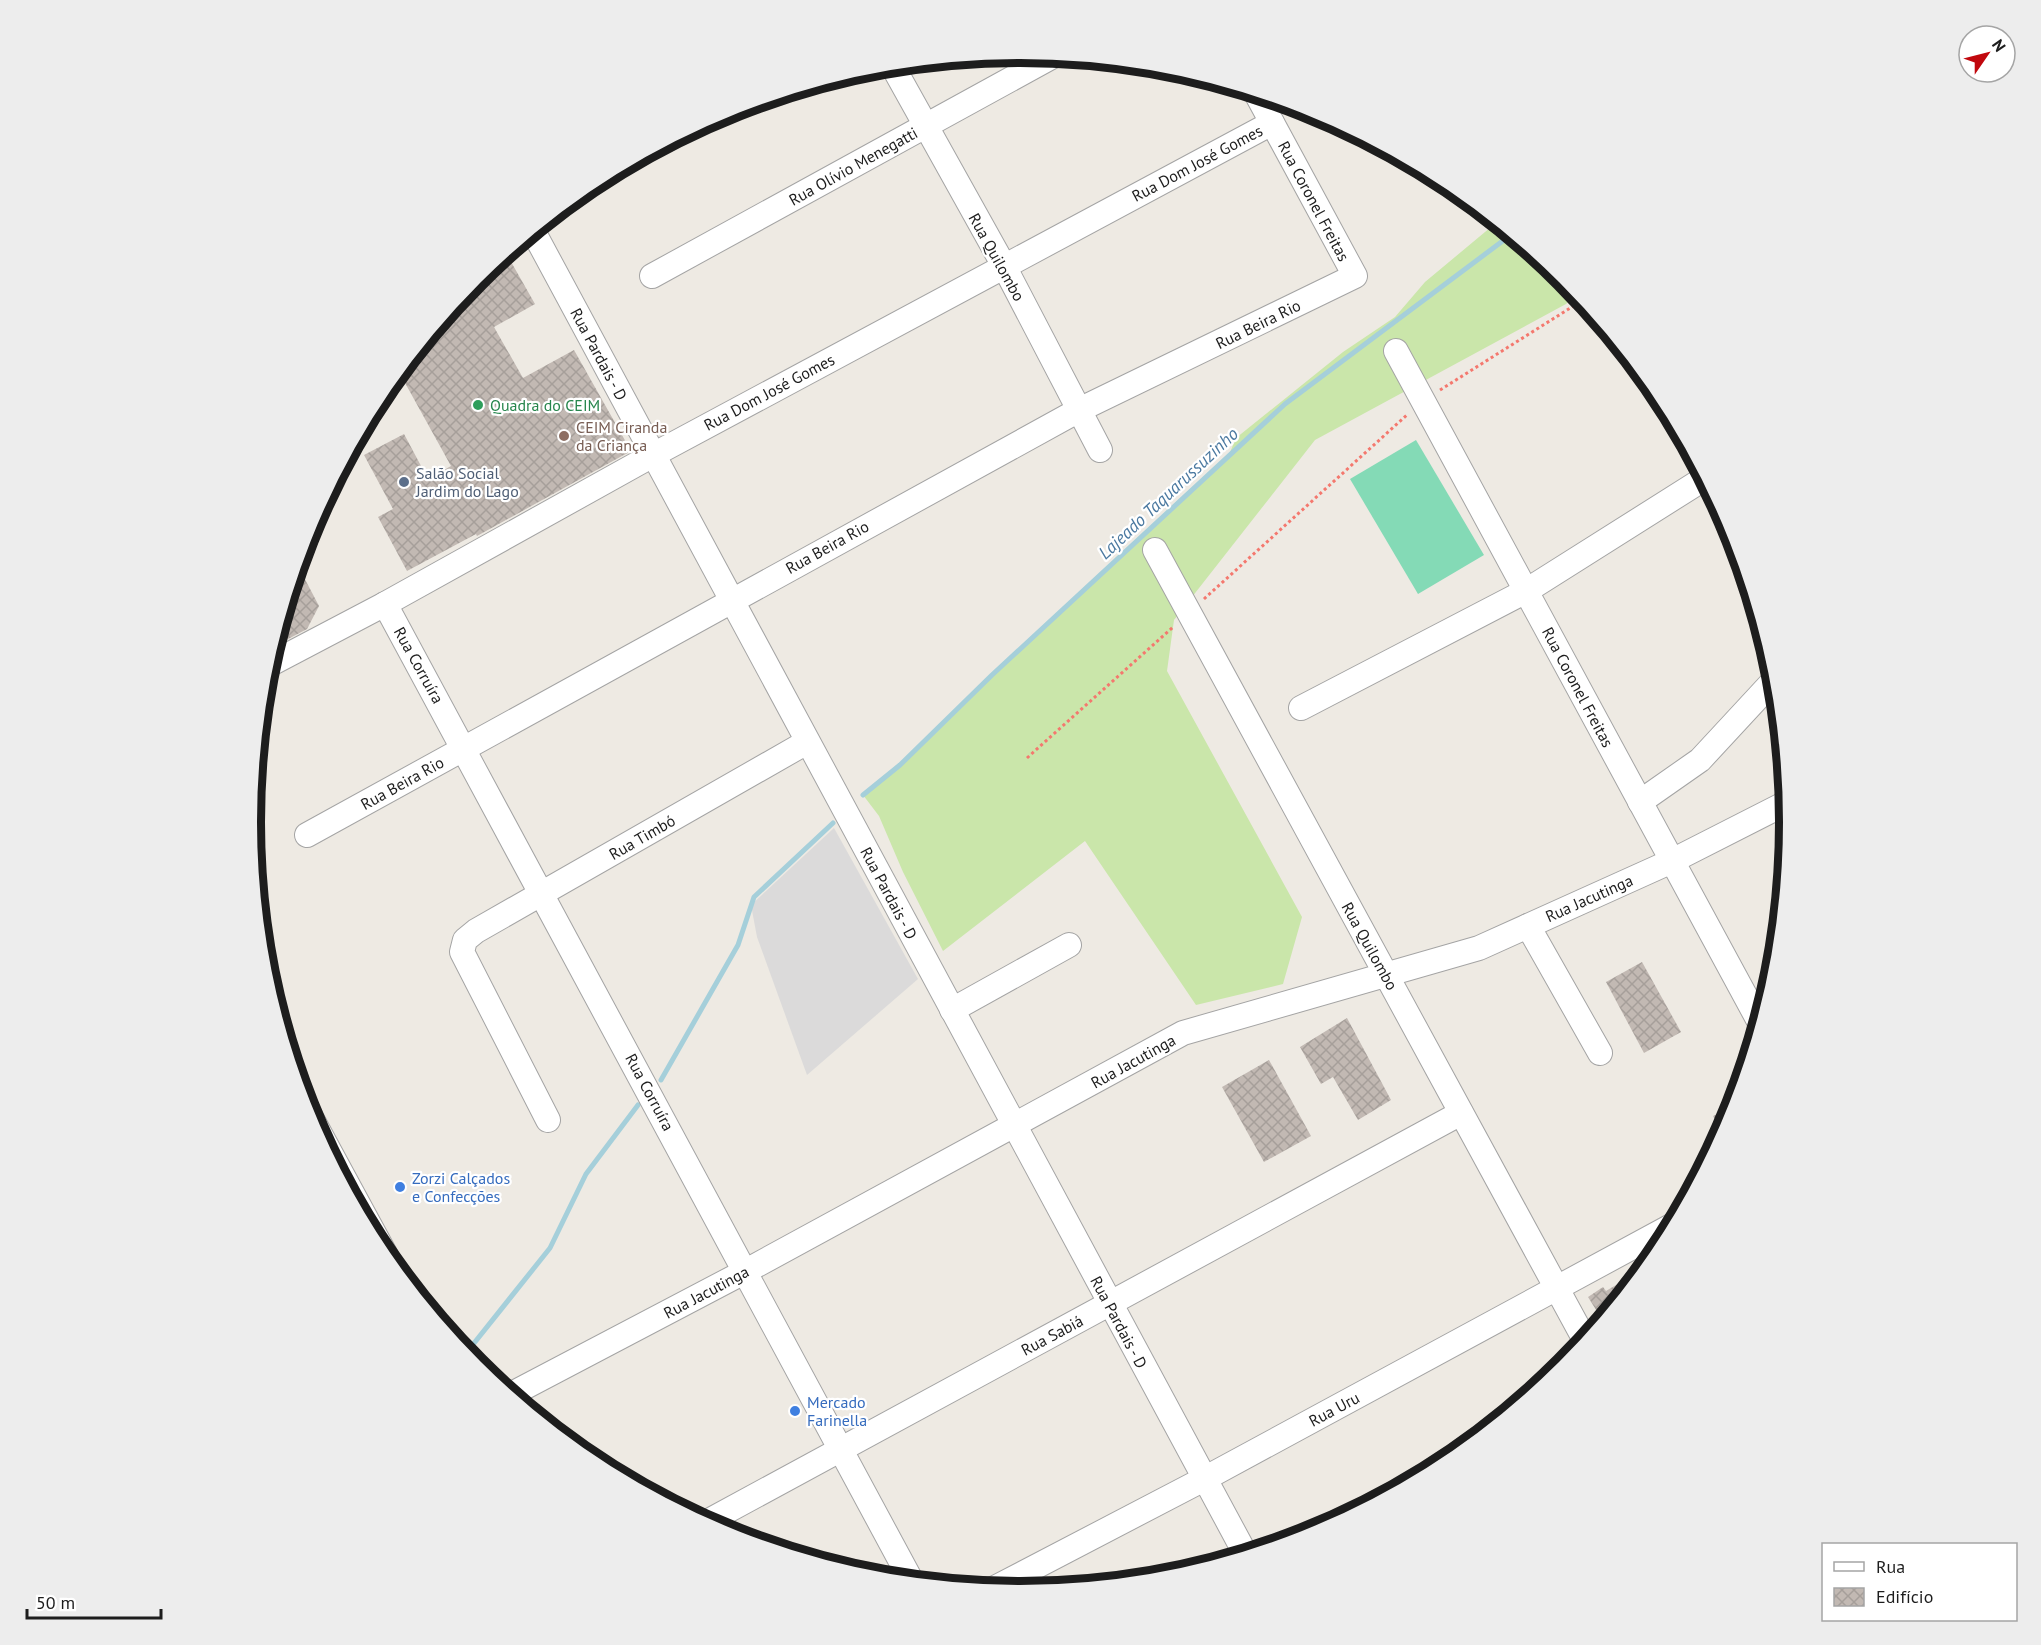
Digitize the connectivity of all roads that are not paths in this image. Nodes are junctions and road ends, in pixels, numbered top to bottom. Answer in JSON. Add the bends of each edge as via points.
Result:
{"nodes":[{"id":1,"x":1039,"y":64,"type":"edge"},
{"id":2,"x":896,"y":74,"type":"edge"},
{"id":3,"x":1261,"y":102,"type":"edge"},
{"id":4,"x":1272,"y":123,"type":"junction"},
{"id":5,"x":924,"y":127,"type":"junction"},
{"id":6,"x":537,"y":238,"type":"edge"},
{"id":7,"x":1004,"y":266,"type":"junction"},
{"id":8,"x":652,"y":276,"type":"dead end"},
{"id":9,"x":1356,"y":276,"type":"joint"},
{"id":10,"x":1396,"y":351,"type":"dead end"},
{"id":11,"x":1079,"y":410,"type":"junction"},
{"id":12,"x":1100,"y":450,"type":"dead end"},
{"id":13,"x":653,"y":455,"type":"junction"},
{"id":14,"x":1699,"y":482,"type":"edge"},
{"id":15,"x":1155,"y":550,"type":"dead end"},
{"id":16,"x":1526,"y":591,"type":"junction"},
{"id":17,"x":731,"y":600,"type":"junction"},
{"id":18,"x":386,"y":604,"type":"junction"},
{"id":19,"x":279,"y":660,"type":"edge"},
{"id":20,"x":1767,"y":687,"type":"edge"},
{"id":21,"x":1300,"y":708,"type":"dead end"},
{"id":22,"x":807,"y":742,"type":"junction"},
{"id":23,"x":464,"y":748,"type":"junction"},
{"id":24,"x":1640,"y":802,"type":"junction"},
{"id":25,"x":1779,"y":806,"type":"edge"},
{"id":26,"x":307,"y":835,"type":"dead end"},
{"id":27,"x":1672,"y":861,"type":"junction"},
{"id":28,"x":544,"y":894,"type":"junction"},
{"id":29,"x":1528,"y":926,"type":"junction"},
{"id":30,"x":1069,"y":945,"type":"dead end"},
{"id":31,"x":1386,"y":974,"type":"junction"},
{"id":32,"x":952,"y":1010,"type":"junction"},
{"id":33,"x":1755,"y":1014,"type":"edge"},
{"id":34,"x":1600,"y":1053,"type":"dead end"},
{"id":35,"x":1461,"y":1113,"type":"junction"},
{"id":36,"x":548,"y":1120,"type":"dead end"},
{"id":37,"x":1015,"y":1126,"type":"junction"},
{"id":38,"x":1659,"y":1233,"type":"edge"},
{"id":39,"x":746,"y":1270,"type":"junction"},
{"id":40,"x":1557,"y":1288,"type":"junction"},
{"id":41,"x":1109,"y":1304,"type":"junction"},
{"id":42,"x":1582,"y":1334,"type":"edge"},
{"id":43,"x":517,"y":1391,"type":"edge"},
{"id":44,"x":842,"y":1448,"type":"junction"},
{"id":45,"x":1204,"y":1479,"type":"junction"},
{"id":46,"x":715,"y":1517,"type":"edge"},
{"id":47,"x":1242,"y":1549,"type":"edge"},
{"id":48,"x":908,"y":1574,"type":"edge"},
{"id":49,"x":1007,"y":1581,"type":"edge"}],
"edges":[{"from":1,"to":5,"type":"street","name":"Rua Olívio Menegatti"},
{"from":2,"to":5,"type":"street","name":"Rua Quilombo"},
{"from":3,"to":4,"type":"street","name":"Rua Coronel Freitas"},
{"from":4,"to":7,"type":"street","name":"Rua Dom José Gomes"},
{"from":4,"to":9,"type":"street","name":"Rua Coronel Freitas"},
{"from":5,"to":7,"type":"street","name":"Rua Quilombo"},
{"from":5,"to":8,"type":"street","name":"Rua Olívio Menegatti"},
{"from":6,"to":13,"type":"street","name":"Rua Pardais - D"},
{"from":7,"to":11,"type":"street","name":"Rua Quilombo"},
{"from":7,"to":13,"type":"street","name":"Rua Dom José Gomes"},
{"from":9,"to":11,"type":"street","name":"Rua Beira Rio"},
{"from":10,"to":16,"type":"street","name":"Rua Coronel Freitas"},
{"from":11,"to":12,"type":"street","name":"Rua Quilombo"},
{"from":11,"to":17,"type":"street","name":"Rua Beira Rio"},
{"from":13,"to":17,"type":"street","name":"Rua Pardais - D"},
{"from":13,"to":18,"type":"street","name":"Rua Dom José Gomes"},
{"from":14,"to":16,"type":"street"},
{"from":15,"to":31,"type":"street","name":"Rua Quilombo"},
{"from":16,"to":21,"type":"street"},
{"from":16,"to":24,"type":"street","name":"Rua Coronel Freitas"},
{"from":17,"to":22,"type":"street","name":"Rua Pardais - D"},
{"from":17,"to":23,"type":"street","name":"Rua Beira Rio"},
{"from":18,"to":19,"type":"street","name":"Rua Dom José Gomes"},
{"from":18,"to":23,"type":"street","name":"Rua Corruíra"},
{"from":20,"to":24,"type":"street","via":[[1700,760]]},
{"from":22,"to":28,"type":"street","name":"Rua Timbó"},
{"from":22,"to":32,"type":"street","name":"Rua Pardais - D"},
{"from":23,"to":26,"type":"street","name":"Rua Beira Rio"},
{"from":23,"to":28,"type":"street","name":"Rua Corruíra"},
{"from":24,"to":27,"type":"street","name":"Rua Coronel Freitas"},
{"from":25,"to":27,"type":"street","name":"Rua Jacutinga"},
{"from":27,"to":29,"type":"street","name":"Rua Jacutinga"},
{"from":27,"to":33,"type":"street","name":"Rua Coronel Freitas"},
{"from":28,"to":36,"type":"street","name":"Rua Timbó","via":[[476,931],[465,940],[462,952]]},
{"from":28,"to":39,"type":"street","name":"Rua Corruíra"},
{"from":29,"to":31,"type":"street","name":"Rua Jacutinga","via":[[1479,948]]},
{"from":29,"to":34,"type":"street"},
{"from":30,"to":32,"type":"street"},
{"from":31,"to":35,"type":"street","name":"Rua Quilombo"},
{"from":31,"to":37,"type":"street","name":"Rua Jacutinga","via":[[1183,1033]]},
{"from":32,"to":37,"type":"street","name":"Rua Pardais - D"},
{"from":35,"to":40,"type":"street","name":"Rua Quilombo"},
{"from":35,"to":41,"type":"street","name":"Rua Sabiá"},
{"from":37,"to":39,"type":"street","name":"Rua Jacutinga"},
{"from":37,"to":41,"type":"street","name":"Rua Pardais - D"},
{"from":38,"to":40,"type":"street","name":"Rua Uru"},
{"from":39,"to":43,"type":"street","name":"Rua Jacutinga"},
{"from":39,"to":44,"type":"street","name":"Rua Corruíra"},
{"from":40,"to":42,"type":"street","name":"Rua Quilombo"},
{"from":40,"to":45,"type":"street","name":"Rua Uru"},
{"from":41,"to":44,"type":"street","name":"Rua Sabiá"},
{"from":41,"to":45,"type":"street","name":"Rua Pardais - D"},
{"from":44,"to":46,"type":"street","name":"Rua Sabiá"},
{"from":44,"to":48,"type":"street","name":"Rua Corruíra"},
{"from":45,"to":47,"type":"street","name":"Rua Pardais - D"},
{"from":45,"to":49,"type":"street","name":"Rua Uru"}]}
